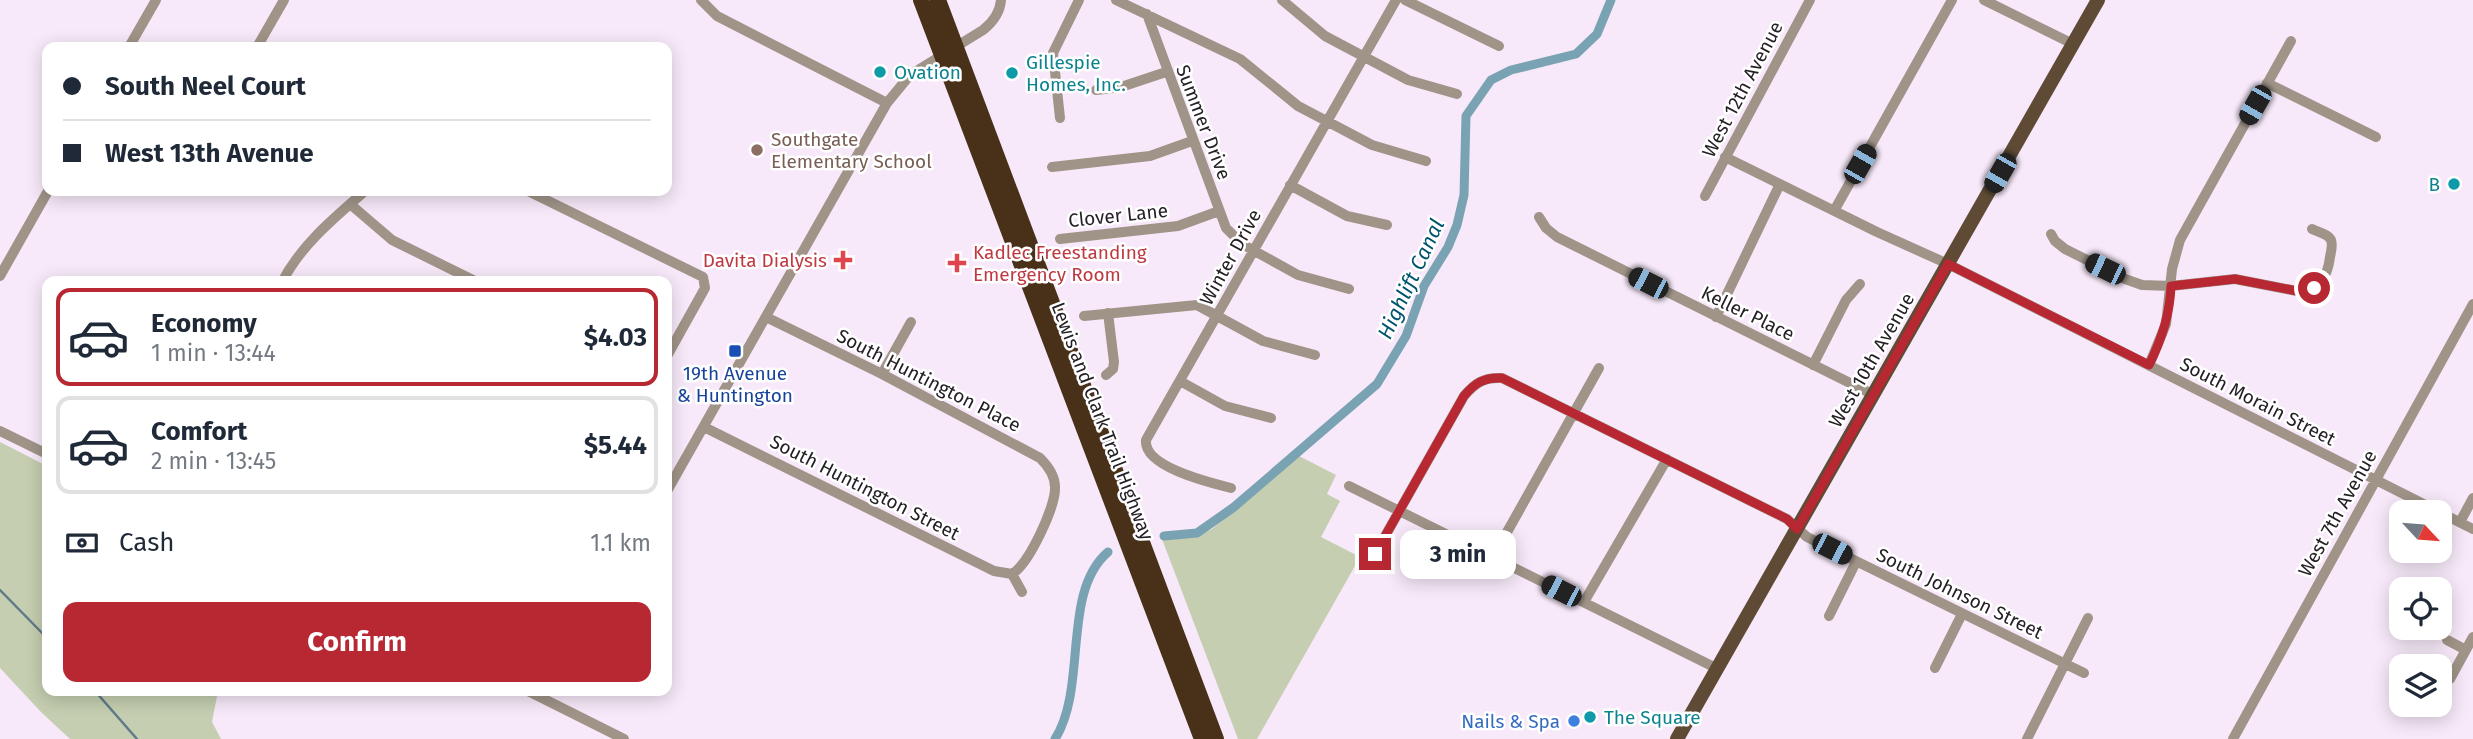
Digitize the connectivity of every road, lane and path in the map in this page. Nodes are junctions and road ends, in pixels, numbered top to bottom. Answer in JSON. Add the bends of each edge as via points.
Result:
{"nodes":[{"id":1,"x":156,"y":0,"type":"edge"},
{"id":2,"x":284,"y":0,"type":"edge"},
{"id":3,"x":701,"y":0,"type":"edge"},
{"id":4,"x":921,"y":0,"type":"edge"},
{"id":5,"x":938,"y":0,"type":"edge"},
{"id":6,"x":1001,"y":0,"type":"edge"},
{"id":7,"x":1079,"y":0,"type":"edge"},
{"id":8,"x":1116,"y":0,"type":"edge"},
{"id":9,"x":1282,"y":0,"type":"edge"},
{"id":10,"x":1396,"y":0,"type":"edge"},
{"id":11,"x":1405,"y":0,"type":"edge"},
{"id":12,"x":1810,"y":0,"type":"edge"},
{"id":13,"x":1952,"y":0,"type":"edge"},
{"id":14,"x":1983,"y":0,"type":"edge"},
{"id":15,"x":2098,"y":0,"type":"edge"},
{"id":16,"x":1147,"y":14,"type":"junction"},
{"id":17,"x":2291,"y":41,"type":"dead end"},
{"id":18,"x":132,"y":42,"type":"edge"},
{"id":19,"x":260,"y":42,"type":"edge"},
{"id":20,"x":2073,"y":44,"type":"junction"},
{"id":21,"x":955,"y":46,"type":"junction"},
{"id":22,"x":1499,"y":46,"type":"dead end"},
{"id":23,"x":940,"y":55,"type":"junction"},
{"id":24,"x":1364,"y":55,"type":"junction"},
{"id":25,"x":1166,"y":72,"type":"junction"},
{"id":26,"x":2267,"y":83,"type":"junction"},
{"id":27,"x":1096,"y":90,"type":"dead end"},
{"id":28,"x":1457,"y":94,"type":"dead end"},
{"id":29,"x":887,"y":103,"type":"junction"},
{"id":30,"x":1060,"y":118,"type":"dead end"},
{"id":31,"x":1327,"y":120,"type":"junction"},
{"id":32,"x":2376,"y":137,"type":"dead end"},
{"id":33,"x":1192,"y":141,"type":"junction"},
{"id":34,"x":1725,"y":157,"type":"junction"},
{"id":35,"x":1426,"y":161,"type":"dead end"},
{"id":36,"x":1052,"y":167,"type":"dead end"},
{"id":37,"x":1780,"y":184,"type":"junction"},
{"id":38,"x":1290,"y":185,"type":"junction"},
{"id":39,"x":1704,"y":195,"type":"dead end"},
{"id":40,"x":45,"y":196,"type":"edge"},
{"id":41,"x":359,"y":196,"type":"edge"},
{"id":42,"x":538,"y":196,"type":"edge"},
{"id":43,"x":350,"y":204,"type":"junction"},
{"id":44,"x":1219,"y":211,"type":"junction"},
{"id":45,"x":1834,"y":211,"type":"junction"},
{"id":46,"x":1539,"y":217,"type":"dead end"},
{"id":47,"x":1387,"y":225,"type":"dead end"},
{"id":48,"x":2312,"y":229,"type":"dead end"},
{"id":49,"x":2051,"y":234,"type":"dead end"},
{"id":50,"x":1060,"y":239,"type":"dead end"},
{"id":51,"x":1254,"y":251,"type":"junction"},
{"id":52,"x":1948,"y":264,"type":"junction"},
{"id":53,"x":0,"y":276,"type":"edge"},
{"id":54,"x":286,"y":276,"type":"edge"},
{"id":55,"x":465,"y":276,"type":"edge"},
{"id":56,"x":1860,"y":285,"type":"dead end"},
{"id":57,"x":2171,"y":286,"type":"junction"},
{"id":58,"x":1349,"y":289,"type":"dead end"},
{"id":59,"x":2473,"y":304,"type":"edge"},
{"id":60,"x":1108,"y":313,"type":"junction"},
{"id":61,"x":1217,"y":315,"type":"junction"},
{"id":62,"x":1084,"y":316,"type":"dead end"},
{"id":63,"x":766,"y":317,"type":"junction"},
{"id":64,"x":1716,"y":317,"type":"junction"},
{"id":65,"x":911,"y":322,"type":"dead end"},
{"id":66,"x":672,"y":347,"type":"edge"},
{"id":67,"x":1315,"y":355,"type":"dead end"},
{"id":68,"x":1813,"y":365,"type":"junction"},
{"id":69,"x":2149,"y":365,"type":"junction"},
{"id":70,"x":1599,"y":368,"type":"dead end"},
{"id":71,"x":882,"y":374,"type":"junction"},
{"id":72,"x":1106,"y":375,"type":"dead end"},
{"id":73,"x":1180,"y":381,"type":"junction"},
{"id":74,"x":1874,"y":395,"type":"junction"},
{"id":75,"x":1573,"y":413,"type":"junction"},
{"id":76,"x":1271,"y":418,"type":"dead end"},
{"id":77,"x":704,"y":426,"type":"junction"},
{"id":78,"x":0,"y":431,"type":"edge"},
{"id":79,"x":42,"y":452,"type":"edge"},
{"id":80,"x":1667,"y":459,"type":"junction"},
{"id":81,"x":2375,"y":480,"type":"junction"},
{"id":82,"x":672,"y":482,"type":"edge"},
{"id":83,"x":1349,"y":486,"type":"dead end"},
{"id":84,"x":1231,"y":488,"type":"dead end"},
{"id":85,"x":2473,"y":498,"type":"edge"},
{"id":86,"x":1399,"y":510,"type":"junction"},
{"id":87,"x":2460,"y":522,"type":"junction"},
{"id":88,"x":1797,"y":529,"type":"junction"},
{"id":89,"x":2473,"y":529,"type":"edge"},
{"id":90,"x":1375,"y":554,"type":"dead end"},
{"id":91,"x":1493,"y":557,"type":"junction"},
{"id":92,"x":1856,"y":562,"type":"junction"},
{"id":93,"x":1012,"y":574,"type":"junction"},
{"id":94,"x":1022,"y":592,"type":"dead end"},
{"id":95,"x":1584,"y":602,"type":"junction"},
{"id":96,"x":1962,"y":614,"type":"junction"},
{"id":97,"x":1829,"y":616,"type":"dead end"},
{"id":98,"x":2088,"y":618,"type":"dead end"},
{"id":99,"x":2473,"y":637,"type":"edge"},
{"id":100,"x":2447,"y":640,"type":"dead end"},
{"id":101,"x":2466,"y":650,"type":"junction"},
{"id":102,"x":2065,"y":664,"type":"junction"},
{"id":103,"x":1935,"y":668,"type":"dead end"},
{"id":104,"x":1718,"y":669,"type":"junction"},
{"id":105,"x":2084,"y":673,"type":"dead end"},
{"id":106,"x":2452,"y":675,"type":"edge"},
{"id":107,"x":550,"y":696,"type":"edge"},
{"id":108,"x":624,"y":739,"type":"edge"},
{"id":109,"x":1202,"y":739,"type":"edge"},
{"id":110,"x":1216,"y":739,"type":"edge"},
{"id":111,"x":1677,"y":739,"type":"edge"},
{"id":112,"x":2027,"y":739,"type":"edge"},
{"id":113,"x":2233,"y":739,"type":"edge"}],
"edges":[{"from":1,"to":18,"type":"street"},
{"from":2,"to":19,"type":"street"},
{"from":3,"to":29,"type":"street","via":[[717,16]]},
{"from":4,"to":23,"type":"highway","name":"Lewis and Clark Trail Highway"},
{"from":5,"to":21,"type":"highway","name":"Lewis and Clark Trail Highway"},
{"from":6,"to":21,"type":"street","via":[[992,23]]},
{"from":7,"to":30,"type":"street","via":[[1052,53]]},
{"from":8,"to":16,"type":"street"},
{"from":9,"to":24,"type":"street","via":[[1318,31]]},
{"from":10,"to":24,"type":"street","name":"Winter Drive"},
{"from":11,"to":22,"type":"street"},
{"from":12,"to":34,"type":"street","name":"West 12th Avenue"},
{"from":13,"to":45,"type":"street"},
{"from":14,"to":20,"type":"street"},
{"from":15,"to":20,"type":"main road","name":"West 10th Avenue"},
{"from":16,"to":25,"type":"street","name":"Summer Drive"},
{"from":16,"to":31,"type":"street","via":[[1240,59],[1298,106]]},
{"from":17,"to":26,"type":"street"},
{"from":20,"to":52,"type":"main road","name":"West 10th Avenue"},
{"from":21,"to":23,"type":"street"},
{"from":21,"to":110,"type":"highway","name":"Lewis and Clark Trail Highway"},
{"from":23,"to":29,"type":"street","via":[[910,75]]},
{"from":23,"to":109,"type":"highway","name":"Lewis and Clark Trail Highway"},
{"from":24,"to":28,"type":"street","via":[[1408,80]]},
{"from":24,"to":31,"type":"street","name":"Winter Drive"},
{"from":25,"to":27,"type":"street","via":[[1121,88]]},
{"from":25,"to":33,"type":"street","name":"Summer Drive"},
{"from":26,"to":32,"type":"street"},
{"from":26,"to":57,"type":"street","via":[[2180,240]]},
{"from":29,"to":63,"type":"street"},
{"from":31,"to":35,"type":"street","via":[[1372,145]]},
{"from":31,"to":38,"type":"street","name":"Winter Drive"},
{"from":33,"to":36,"type":"street","via":[[1150,156]]},
{"from":33,"to":44,"type":"street","name":"Summer Drive"},
{"from":34,"to":37,"type":"street","name":"South Morain Street"},
{"from":34,"to":39,"type":"street","name":"West 12th Avenue"},
{"from":37,"to":45,"type":"street","name":"South Morain Street"},
{"from":37,"to":64,"type":"street"},
{"from":38,"to":47,"type":"street","via":[[1348,216]]},
{"from":38,"to":51,"type":"street","name":"Winter Drive"},
{"from":40,"to":53,"type":"street"},
{"from":41,"to":43,"type":"street"},
{"from":42,"to":66,"type":"street","via":[[703,278],[705,288]]},
{"from":43,"to":54,"type":"street","via":[[309,242]]},
{"from":43,"to":55,"type":"street","via":[[392,240]]},
{"from":44,"to":50,"type":"street","name":"Clover Lane","via":[[1178,226]]},
{"from":44,"to":51,"type":"street","name":"Summer Drive","via":[[1233,237]]},
{"from":45,"to":52,"type":"street","name":"South Morain Street"},
{"from":46,"to":64,"type":"street","name":"Keller Place","via":[[1557,237]]},
{"from":48,"to":57,"type":"street","via":[[2329,237],[2332,246],[2326,275],[2309,291],[2235,279]]},
{"from":49,"to":57,"type":"street","via":[[2065,249],[2125,279]]},
{"from":51,"to":58,"type":"street","name":"Summer Drive","via":[[1298,275]]},
{"from":51,"to":61,"type":"street","name":"Winter Drive"},
{"from":52,"to":69,"type":"street","name":"South Morain Street"},
{"from":52,"to":74,"type":"main road","name":"West 10th Avenue"},
{"from":56,"to":68,"type":"street","via":[[1846,300]]},
{"from":57,"to":69,"type":"street","via":[[2166,324]]},
{"from":59,"to":81,"type":"street","name":"West 7th Avenue"},
{"from":60,"to":61,"type":"street","via":[[1198,305]]},
{"from":60,"to":62,"type":"street"},
{"from":60,"to":72,"type":"street","via":[[1114,362]]},
{"from":61,"to":67,"type":"street","via":[[1263,341]]},
{"from":61,"to":73,"type":"street","name":"Winter Drive"},
{"from":63,"to":71,"type":"street","name":"South Huntington Place"},
{"from":63,"to":77,"type":"street"},
{"from":64,"to":68,"type":"street","name":"Keller Place"},
{"from":65,"to":71,"type":"street"},
{"from":68,"to":74,"type":"street","name":"Keller Place"},
{"from":69,"to":81,"type":"street","name":"South Morain Street"},
{"from":70,"to":75,"type":"street"},
{"from":71,"to":93,"type":"street","name":"South Huntington Place","via":[[1040,458],[1053,475],[1055,493],[1048,517],[1024,564]]},
{"from":73,"to":76,"type":"street","via":[[1225,406]]},
{"from":73,"to":84,"type":"street","name":"Winter Drive","via":[[1146,440],[1148,452],[1189,478]]},
{"from":74,"to":88,"type":"main road","name":"West 10th Avenue"},
{"from":75,"to":80,"type":"street","name":"South Johnson Street"},
{"from":75,"to":86,"type":"street","name":"South Johnson Street","via":[[1502,378],[1473,385]]},
{"from":75,"to":91,"type":"street"},
{"from":77,"to":82,"type":"street"},
{"from":77,"to":93,"type":"street","name":"South Huntington Street","via":[[994,571]]},
{"from":78,"to":79,"type":"street"},
{"from":80,"to":88,"type":"street","name":"South Johnson Street","via":[[1787,519]]},
{"from":80,"to":95,"type":"street"},
{"from":81,"to":87,"type":"street","name":"South Morain Street"},
{"from":81,"to":113,"type":"street","name":"West 7th Avenue"},
{"from":83,"to":86,"type":"street"},
{"from":85,"to":87,"type":"street"},
{"from":86,"to":90,"type":"street"},
{"from":86,"to":91,"type":"street"},
{"from":87,"to":89,"type":"street","name":"South Morain Street"},
{"from":88,"to":92,"type":"street","name":"South Johnson Street"},
{"from":88,"to":104,"type":"main road","name":"West 10th Avenue"},
{"from":91,"to":95,"type":"street"},
{"from":92,"to":96,"type":"street","name":"South Johnson Street"},
{"from":92,"to":97,"type":"street"},
{"from":93,"to":94,"type":"street"},
{"from":95,"to":104,"type":"street"},
{"from":96,"to":102,"type":"street","name":"South Johnson Street"},
{"from":96,"to":103,"type":"street"},
{"from":98,"to":102,"type":"street"},
{"from":99,"to":101,"type":"street"},
{"from":100,"to":101,"type":"street"},
{"from":101,"to":106,"type":"street"},
{"from":102,"to":105,"type":"street","name":"South Johnson Street"},
{"from":102,"to":112,"type":"street"},
{"from":104,"to":111,"type":"main road","name":"West 10th Avenue"},
{"from":107,"to":108,"type":"street"}]}
